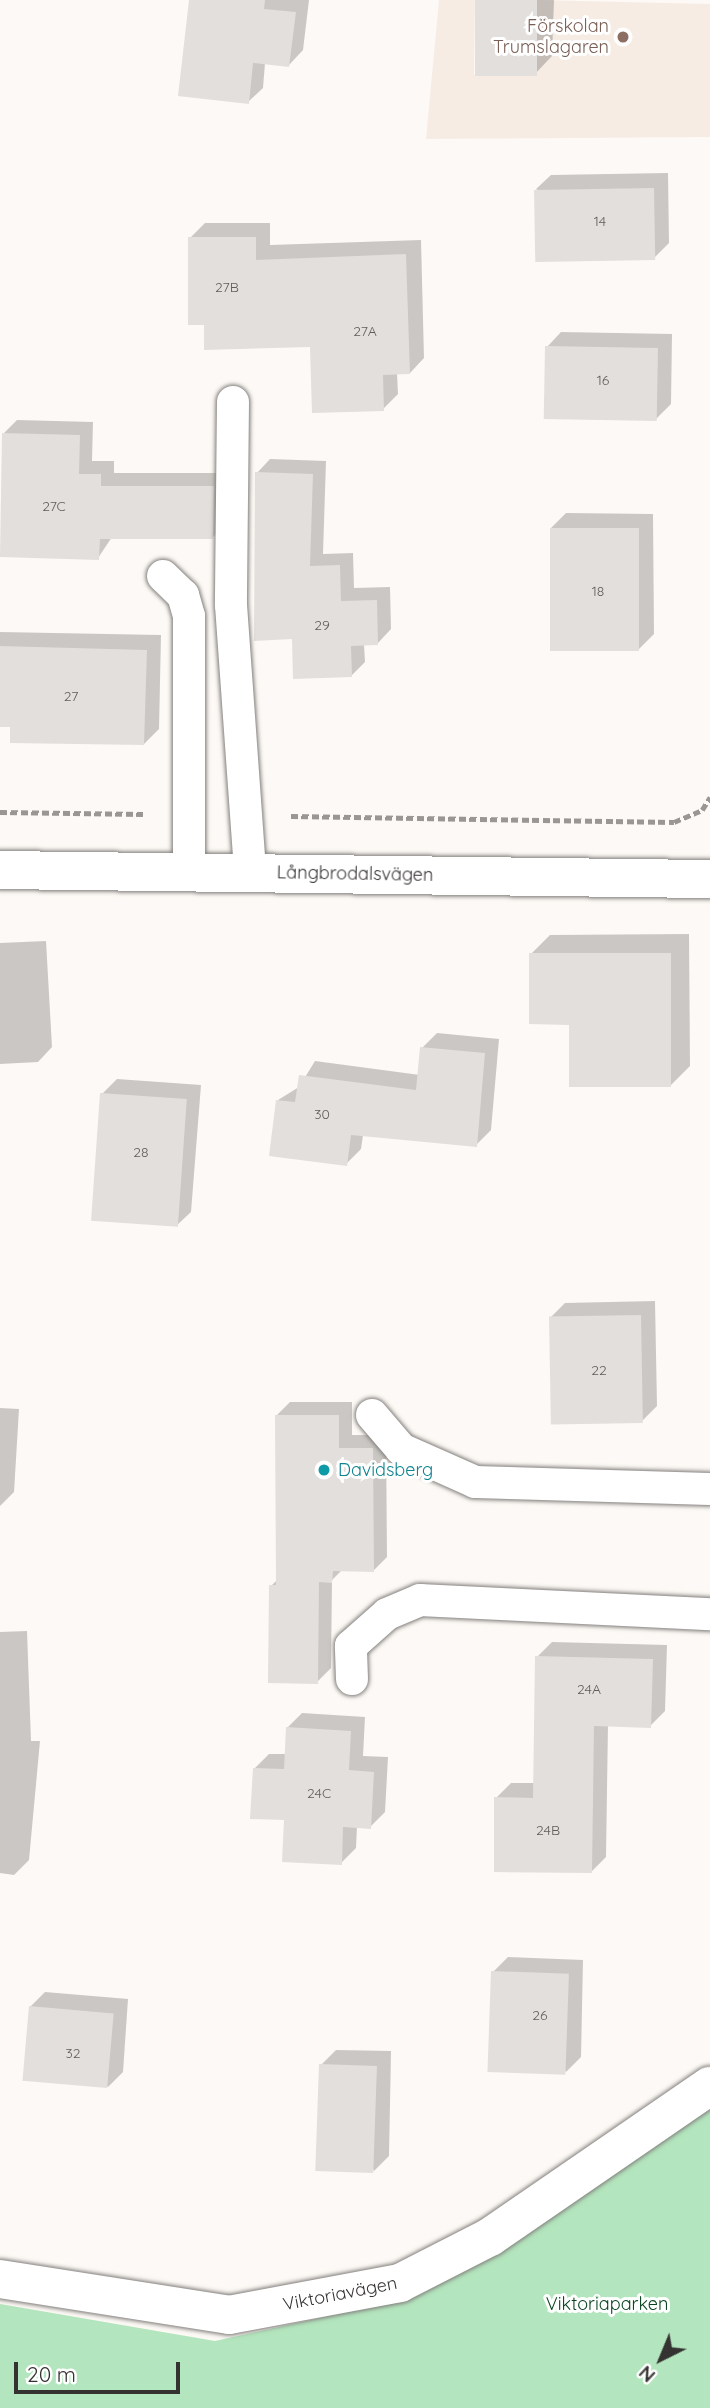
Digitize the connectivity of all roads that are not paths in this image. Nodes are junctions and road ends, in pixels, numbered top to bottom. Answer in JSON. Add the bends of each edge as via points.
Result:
{"nodes":[{"id":1,"x":233,"y":402,"type":"dead end"},
{"id":2,"x":163,"y":576,"type":"dead end"},
{"id":3,"x":0,"y":870,"type":"edge"},
{"id":4,"x":189,"y":872,"type":"junction"},
{"id":5,"x":250,"y":872,"type":"junction"},
{"id":6,"x":710,"y":879,"type":"edge"},
{"id":7,"x":372,"y":1415,"type":"dead end"},
{"id":8,"x":710,"y":1489,"type":"edge"},
{"id":9,"x":710,"y":1614,"type":"edge"},
{"id":10,"x":352,"y":1679,"type":"dead end"},
{"id":11,"x":710,"y":2086,"type":"edge"},
{"id":12,"x":0,"y":2279,"type":"edge"}],
"edges":[{"from":1,"to":5,"type":"lane","via":[[231,605]]},
{"from":2,"to":4,"type":"lane","via":[[183,595],[189,616]]},
{"from":3,"to":4,"type":"street","name":"Långbrodalsvägen"},
{"from":4,"to":5,"type":"street","name":"Långbrodalsvägen"},
{"from":5,"to":6,"type":"street","name":"Långbrodalsvägen"},
{"from":7,"to":8,"type":"lane","via":[[401,1449],[475,1482]]},
{"from":9,"to":10,"type":"lane","via":[[421,1600],[387,1614],[351,1646]]},
{"from":11,"to":12,"type":"street","name":"Viktoriavägen","via":[[490,2237],[400,2283],[229,2315]]}]}
